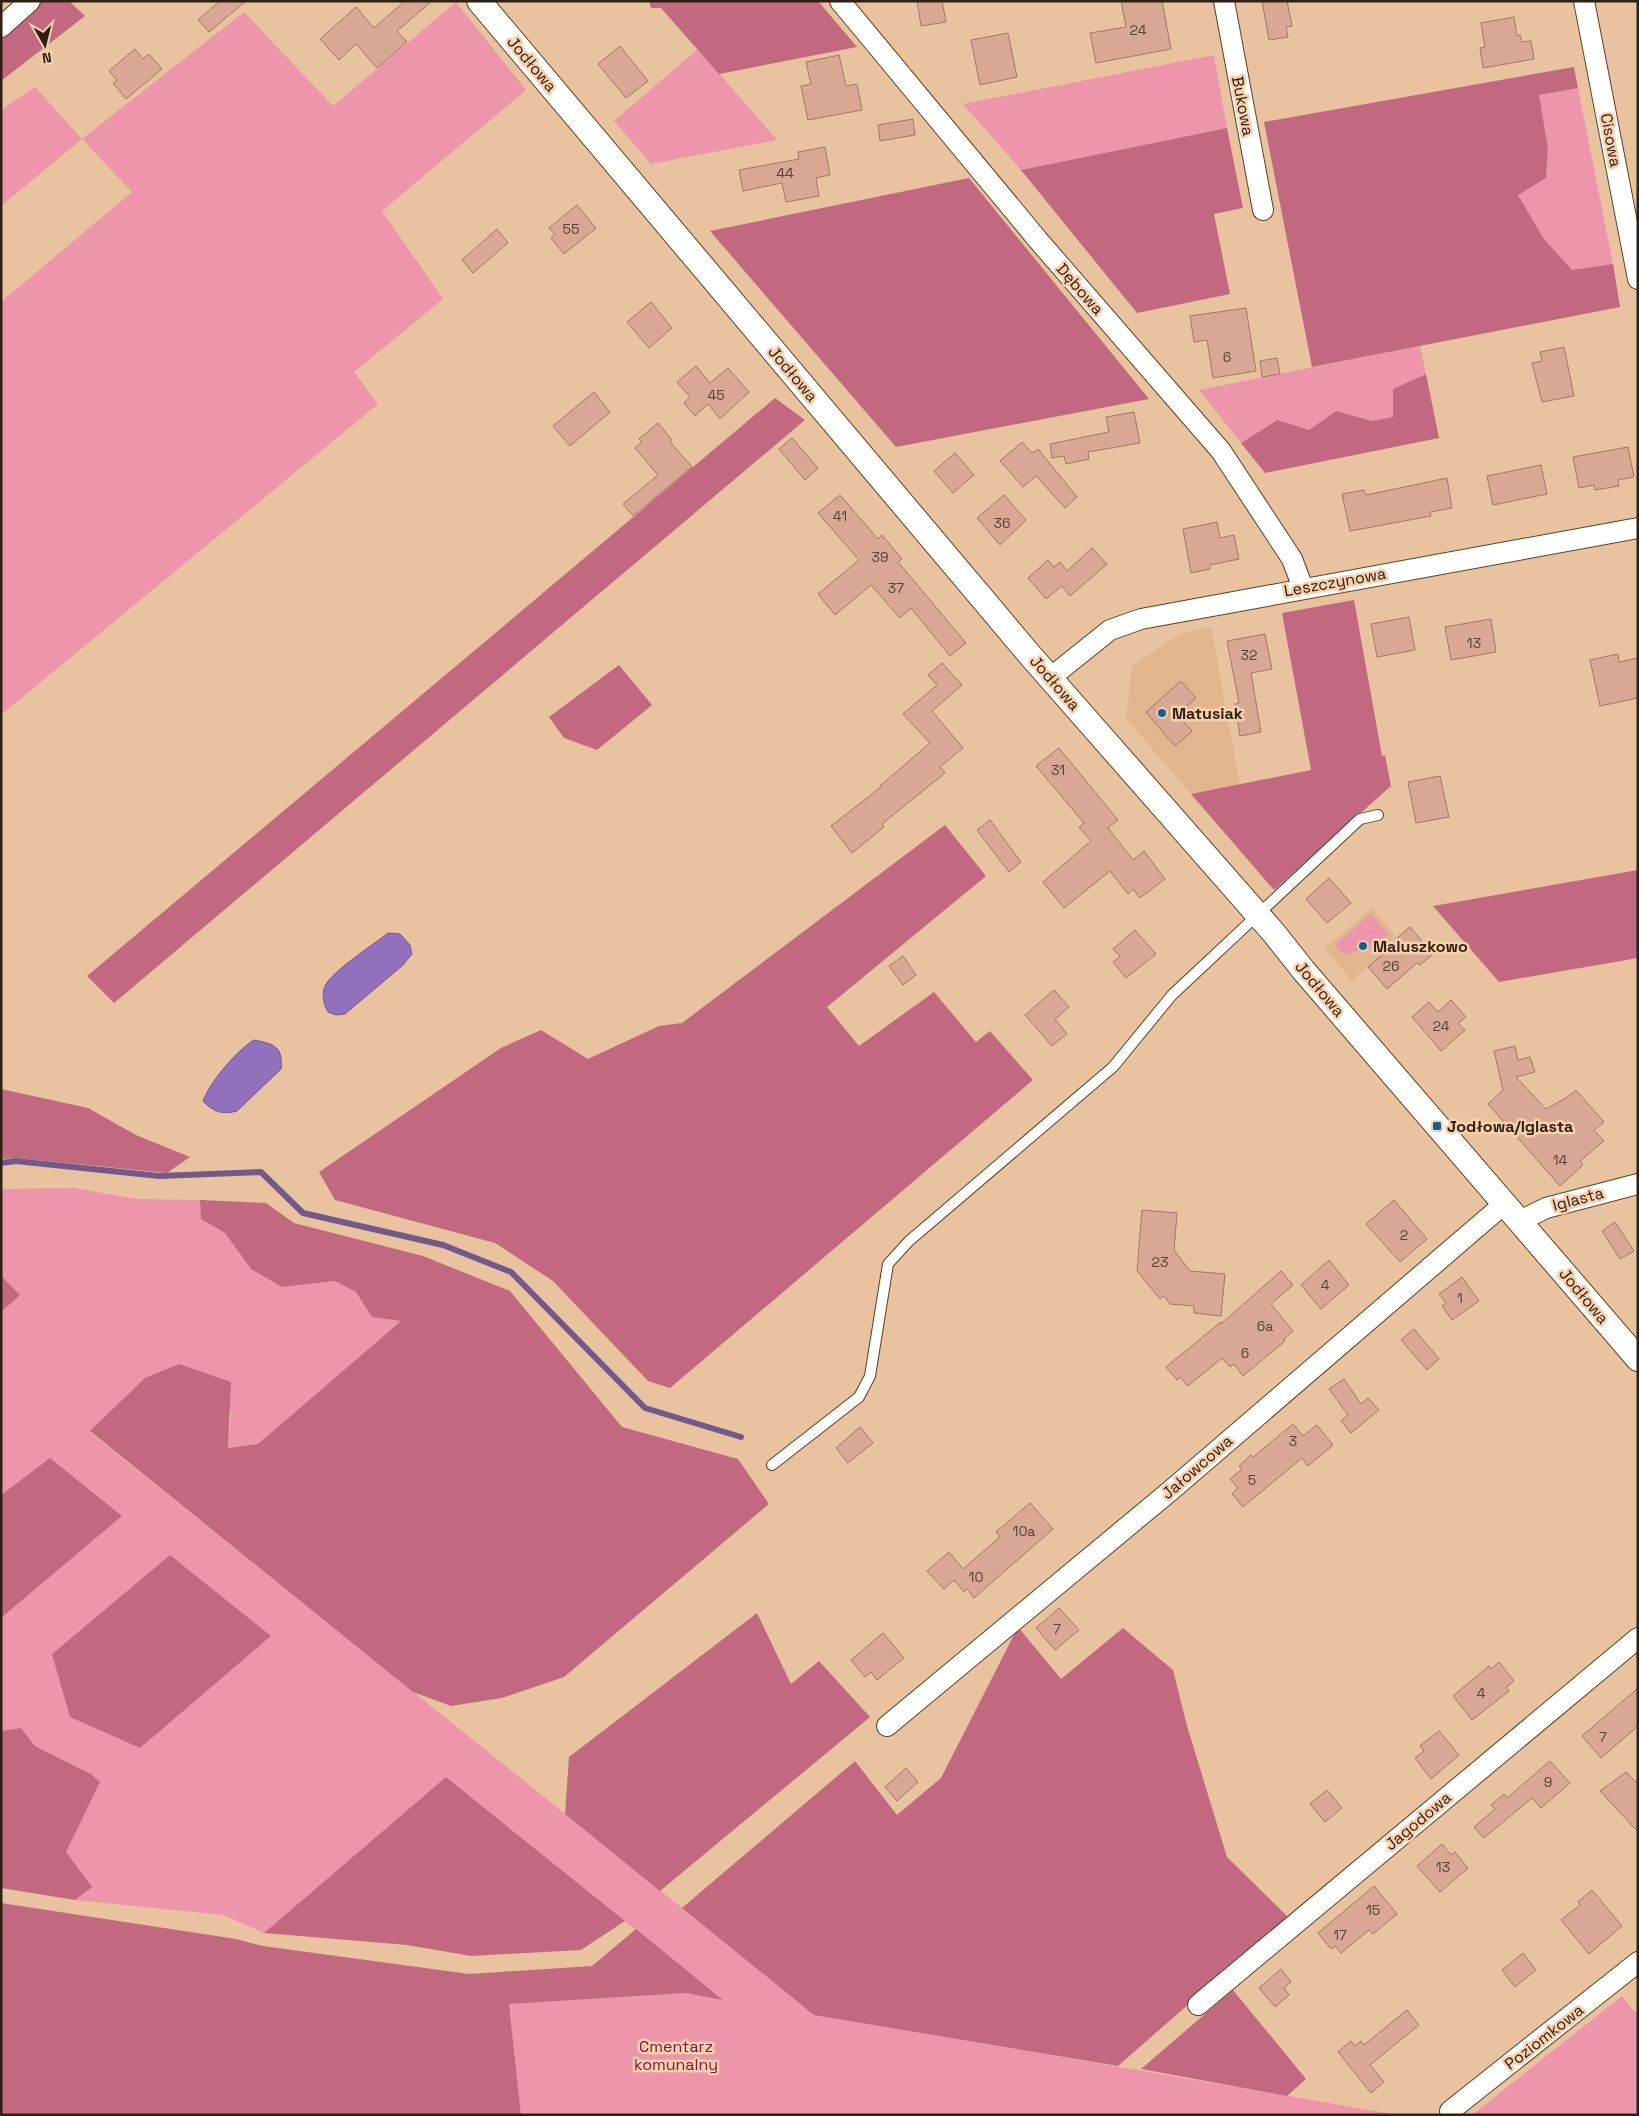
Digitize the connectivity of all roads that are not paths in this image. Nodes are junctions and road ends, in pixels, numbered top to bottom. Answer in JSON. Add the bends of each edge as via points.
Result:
{"nodes":[{"id":1,"x":30,"y":1,"type":"edge"},
{"id":2,"x":479,"y":1,"type":"edge"},
{"id":3,"x":840,"y":1,"type":"edge"},
{"id":4,"x":1224,"y":1,"type":"edge"},
{"id":5,"x":1584,"y":1,"type":"edge"},
{"id":6,"x":1,"y":27,"type":"edge"},
{"id":7,"x":1263,"y":210,"type":"dead end"},
{"id":8,"x":1638,"y":279,"type":"edge"},
{"id":9,"x":1638,"y":528,"type":"edge"},
{"id":10,"x":1304,"y":588,"type":"junction"},
{"id":11,"x":1050,"y":678,"type":"junction"},
{"id":12,"x":1378,"y":815,"type":"dead end"},
{"id":13,"x":1258,"y":916,"type":"junction"},
{"id":14,"x":1638,"y":1184,"type":"edge"},
{"id":15,"x":1504,"y":1204,"type":"junction"},
{"id":16,"x":1520,"y":1221,"type":"junction"},
{"id":17,"x":1638,"y":1359,"type":"edge"},
{"id":18,"x":772,"y":1465,"type":"dead end"},
{"id":19,"x":1638,"y":1638,"type":"edge"},
{"id":20,"x":887,"y":1726,"type":"dead end"},
{"id":21,"x":1638,"y":1962,"type":"edge"},
{"id":22,"x":1198,"y":2005,"type":"dead end"},
{"id":23,"x":1450,"y":2111,"type":"dead end"}],
"edges":[{"from":1,"to":6,"type":"street"},
{"from":2,"to":11,"type":"street","name":"Jodłowa"},
{"from":3,"to":10,"type":"street","name":"Dębowa","via":[[1038,240],[1221,452],[1292,560]]},
{"from":4,"to":7,"type":"street","name":"Bukowa"},
{"from":5,"to":8,"type":"street","name":"Cisowa"},
{"from":9,"to":10,"type":"street","name":"Leszczynowa"},
{"from":10,"to":11,"type":"street","name":"Leszczynowa","via":[[1141,619],[1110,630]]},
{"from":11,"to":13,"type":"street","name":"Jodłowa"},
{"from":12,"to":13,"type":"lane","via":[[1360,819]]},
{"from":13,"to":15,"type":"street","name":"Jodłowa"},
{"from":13,"to":18,"type":"lane","via":[[1172,995],[1113,1068],[910,1241],[888,1264],[870,1376],[860,1397]]},
{"from":14,"to":16,"type":"street","name":"Iglasta","via":[[1546,1208]]},
{"from":15,"to":16,"type":"street","name":"Jodłowa"},
{"from":15,"to":20,"type":"street","name":"Jałowcowa","via":[[1169,1492]]},
{"from":16,"to":17,"type":"street","name":"Jodłowa"},
{"from":19,"to":22,"type":"street","name":"Jagodowa"},
{"from":21,"to":23,"type":"street","name":"Poziomkowa"}]}
